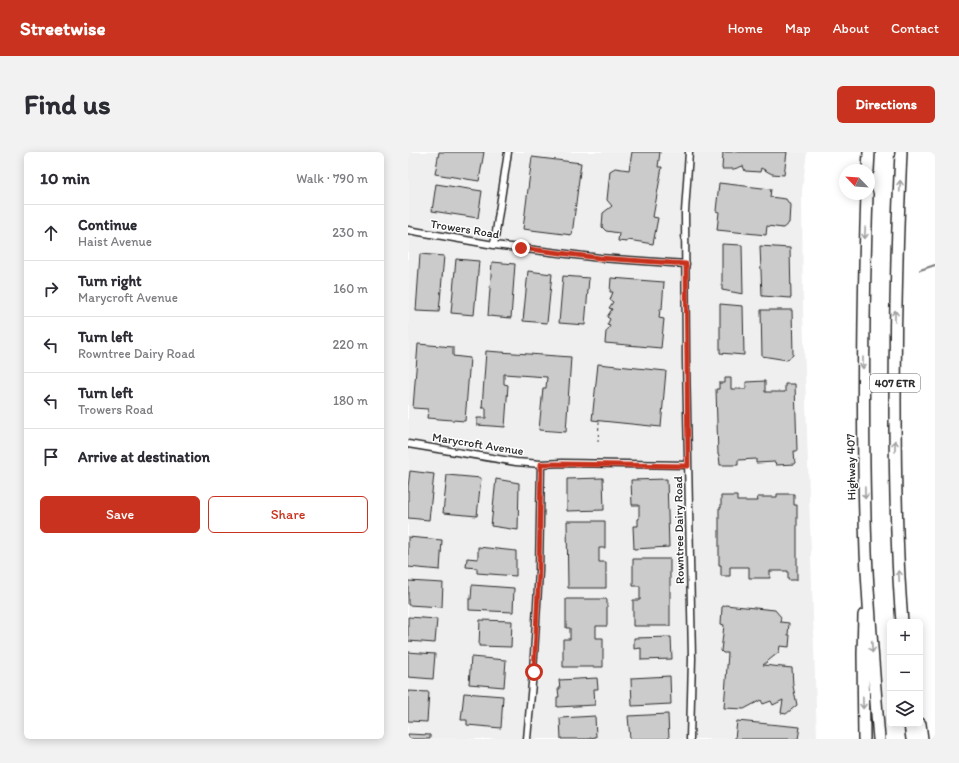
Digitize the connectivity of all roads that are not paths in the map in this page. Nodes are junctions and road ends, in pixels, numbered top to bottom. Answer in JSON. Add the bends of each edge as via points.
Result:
{"nodes":[{"id":1,"x":508,"y":152,"type":"edge"},
{"id":2,"x":689,"y":152,"type":"edge"},
{"id":3,"x":869,"y":152,"type":"edge"},
{"id":4,"x":902,"y":152,"type":"edge"},
{"id":5,"x":868,"y":164,"type":"edge"},
{"id":6,"x":867,"y":200,"type":"edge"},
{"id":7,"x":408,"y":230,"type":"edge"},
{"id":8,"x":494,"y":245,"type":"junction"},
{"id":9,"x":686,"y":264,"type":"junction"},
{"id":10,"x":408,"y":444,"type":"edge"},
{"id":11,"x":541,"y":464,"type":"junction"},
{"id":12,"x":688,"y":466,"type":"junction"},
{"id":13,"x":866,"y":552,"type":"junction"},
{"id":14,"x":902,"y":619,"type":"edge"},
{"id":15,"x":910,"y":727,"type":"edge"},
{"id":16,"x":920,"y":727,"type":"edge"},
{"id":17,"x":527,"y":739,"type":"edge"},
{"id":18,"x":690,"y":739,"type":"edge"},
{"id":19,"x":864,"y":739,"type":"edge"},
{"id":20,"x":878,"y":739,"type":"edge"},
{"id":21,"x":912,"y":739,"type":"edge"},
{"id":22,"x":922,"y":739,"type":"edge"}],
"edges":[{"from":1,"to":8,"type":"street"},
{"from":2,"to":9,"type":"street","name":"Rowntree Dairy Road","via":[[685,212]]},
{"from":3,"to":5,"type":"highway"},
{"from":14,"to":4,"type":"highway","number":"407 ETR","one_way":true,"via":[[895,438],[896,305]]},
{"from":6,"to":13,"type":"highway","name":"Highway 407","number":"407 ETR","one_way":true,"via":[[863,351]]},
{"from":7,"to":8,"type":"street","name":"Trowers Road"},
{"from":8,"to":9,"type":"street","name":"Trowers Road","via":[[600,258]]},
{"from":9,"to":12,"type":"street","name":"Rowntree Dairy Road"},
{"from":10,"to":11,"type":"street","name":"Marycroft Avenue"},
{"from":11,"to":12,"type":"street","name":"Marycroft Avenue"},
{"from":11,"to":17,"type":"street","via":[[534,672]]},
{"from":12,"to":18,"type":"street","name":"Rowntree Dairy Road","via":[[692,658]]},
{"from":13,"to":19,"type":"highway","one_way":true},
{"from":13,"to":20,"type":"highway","name":"Highway 407","number":"407 ETR","one_way":true},
{"from":15,"to":21,"type":"highway"},
{"from":16,"to":22,"type":"highway"}]}
